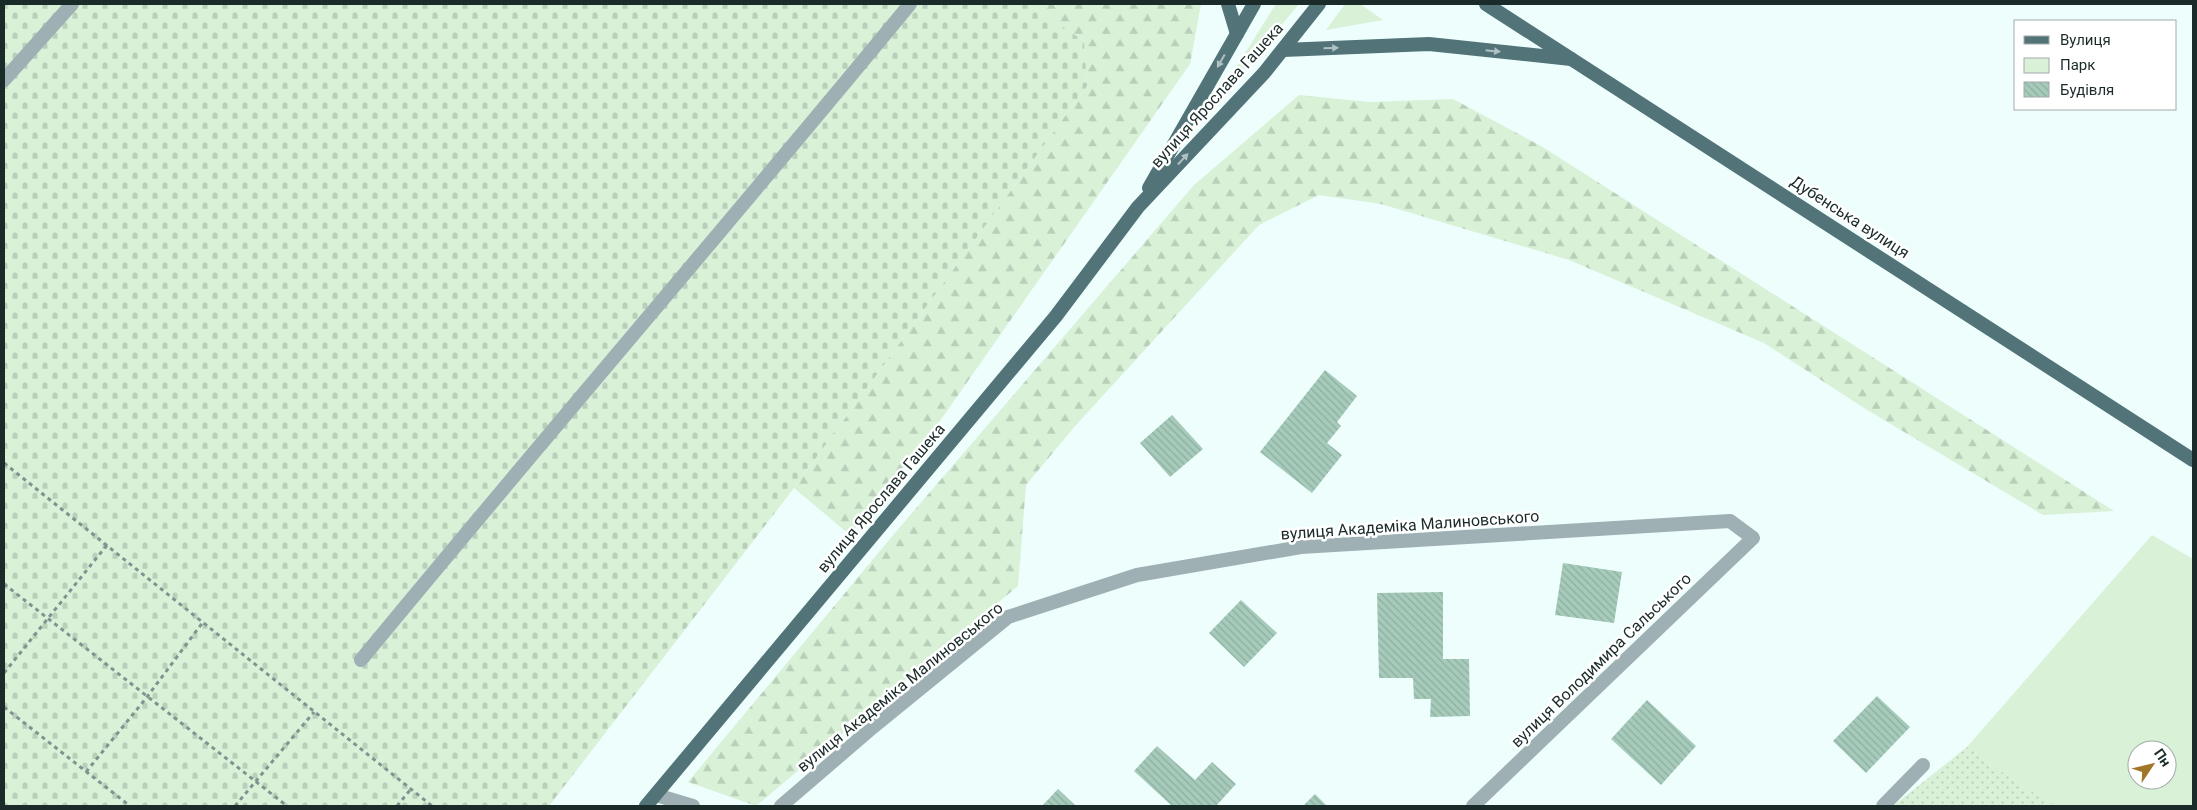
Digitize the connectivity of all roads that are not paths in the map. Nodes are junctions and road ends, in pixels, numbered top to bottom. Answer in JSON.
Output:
{"nodes":[{"id":1,"x":72,"y":4,"type":"edge"},
{"id":2,"x":910,"y":4,"type":"edge"},
{"id":3,"x":1228,"y":4,"type":"edge"},
{"id":4,"x":1254,"y":4,"type":"edge"},
{"id":5,"x":1319,"y":4,"type":"edge"},
{"id":6,"x":1486,"y":4,"type":"edge"},
{"id":7,"x":1237,"y":34,"type":"junction"},
{"id":8,"x":1283,"y":50,"type":"junction"},
{"id":9,"x":1575,"y":60,"type":"junction"},
{"id":10,"x":4,"y":80,"type":"edge"},
{"id":11,"x":1138,"y":207,"type":"junction"},
{"id":12,"x":2193,"y":460,"type":"edge"},
{"id":13,"x":1752,"y":538,"type":"joint"},
{"id":14,"x":361,"y":660,"type":"dead end"},
{"id":15,"x":1923,"y":765,"type":"dead end"},
{"id":16,"x":656,"y":795,"type":"junction"},
{"id":17,"x":646,"y":806,"type":"edge"},
{"id":18,"x":693,"y":806,"type":"edge"},
{"id":19,"x":781,"y":806,"type":"edge"},
{"id":20,"x":1473,"y":806,"type":"edge"},
{"id":21,"x":1883,"y":806,"type":"edge"}],
"edges":[{"from":1,"to":10,"type":"street"},
{"from":2,"to":14,"type":"street"},
{"from":3,"to":7,"type":"main road"},
{"from":4,"to":7,"type":"main road","name":"вулиця Ярослава Гашека"},
{"from":5,"to":8,"type":"main road","name":"вулиця Ярослава Гашека"},
{"from":6,"to":9,"type":"main road","name":"Дубенська вулиця"},
{"from":7,"to":11,"type":"main road","name":"вулиця Ярослава Гашека","one_way":true},
{"from":8,"to":9,"type":"main road","one_way":true},
{"from":11,"to":8,"type":"main road","name":"вулиця Ярослава Гашека","one_way":true},
{"from":9,"to":12,"type":"main road","name":"Дубенська вулиця"},
{"from":11,"to":16,"type":"main road","name":"вулиця Ярослава Гашека"},
{"from":13,"to":19,"type":"street","name":"вулиця Академіка Малиновського"},
{"from":13,"to":20,"type":"street","name":"вулиця Володимира Сальського"},
{"from":15,"to":21,"type":"street"},
{"from":16,"to":17,"type":"main road","name":"вулиця Ярослава Гашека"},
{"from":16,"to":18,"type":"street"}]}
